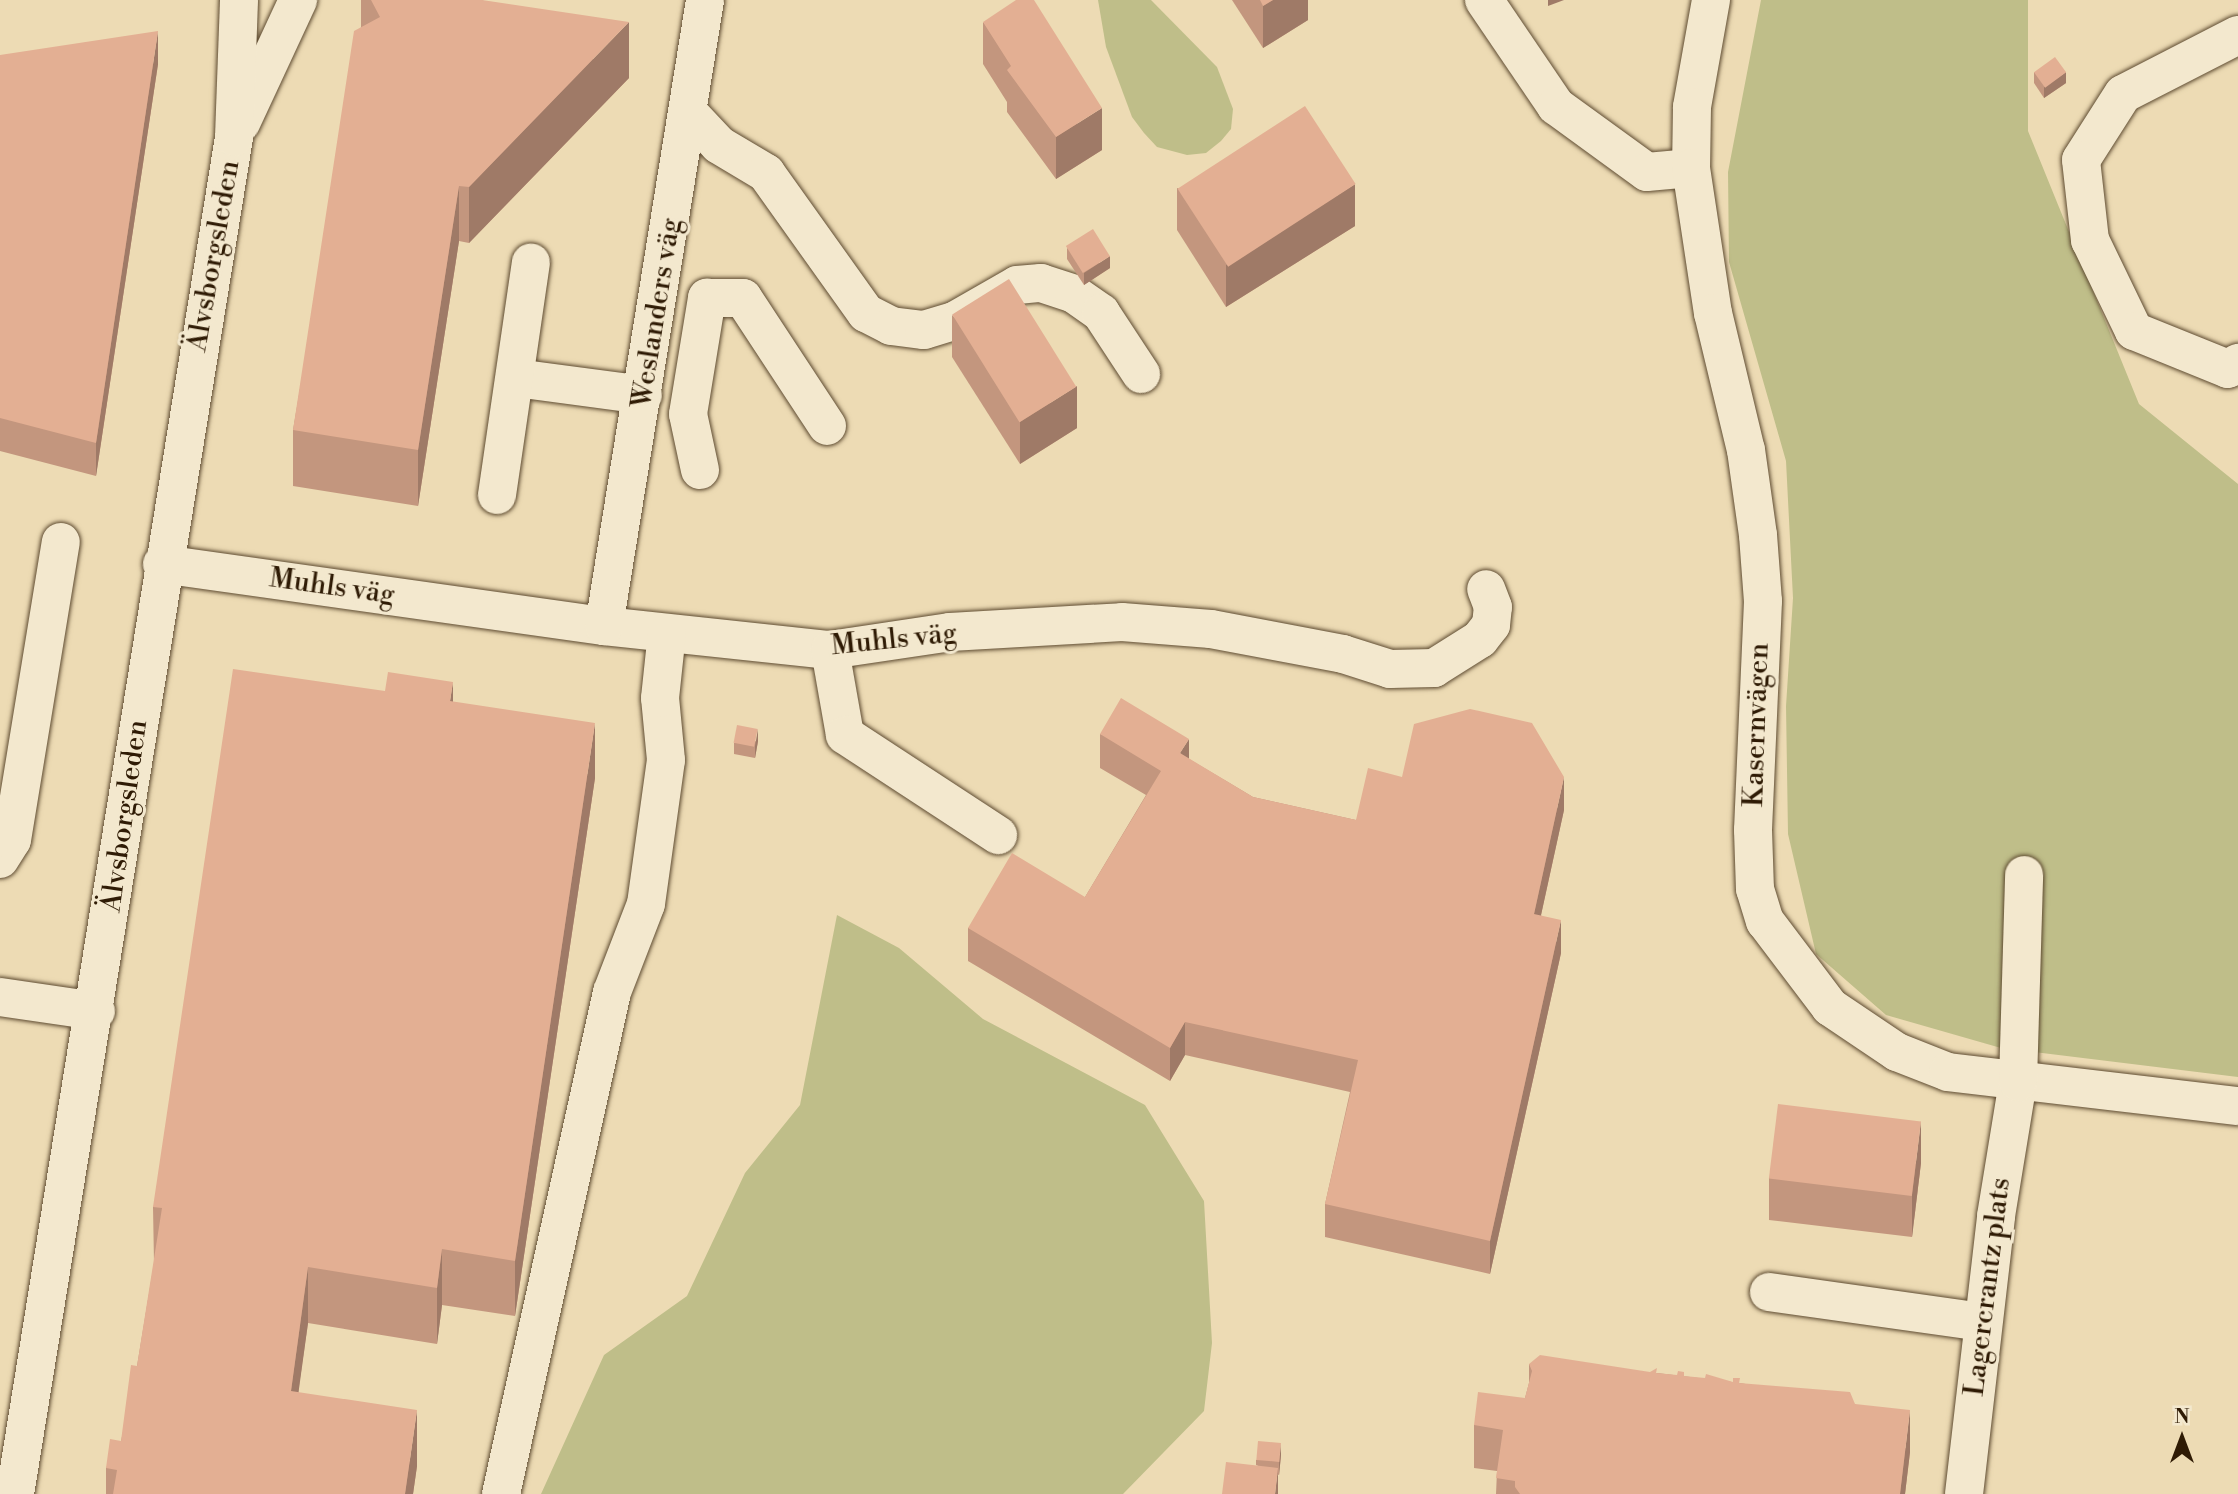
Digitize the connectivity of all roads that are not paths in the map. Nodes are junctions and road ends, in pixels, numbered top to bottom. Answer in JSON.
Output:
{"nodes":[{"id":1,"x":239,"y":0,"type":"edge"},
{"id":2,"x":298,"y":0,"type":"edge"},
{"id":3,"x":705,"y":0,"type":"edge"},
{"id":4,"x":1484,"y":0,"type":"edge"},
{"id":5,"x":1711,"y":0,"type":"edge"},
{"id":6,"x":2238,"y":35,"type":"edge"},
{"id":7,"x":688,"y":112,"type":"junction"},
{"id":8,"x":234,"y":137,"type":"junction"},
{"id":9,"x":1690,"y":168,"type":"junction"},
{"id":10,"x":531,"y":262,"type":"dead end"},
{"id":11,"x":2238,"y":363,"type":"edge"},
{"id":12,"x":1141,"y":374,"type":"dead end"},
{"id":13,"x":516,"y":378,"type":"junction"},
{"id":14,"x":642,"y":402,"type":"junction"},
{"id":15,"x":688,"y":414,"type":"junction"},
{"id":16,"x":827,"y":426,"type":"dead end"},
{"id":17,"x":700,"y":470,"type":"dead end"},
{"id":18,"x":497,"y":495,"type":"dead end"},
{"id":19,"x":61,"y":542,"type":"dead end"},
{"id":20,"x":162,"y":564,"type":"junction"},
{"id":21,"x":1486,"y":589,"type":"dead end"},
{"id":22,"x":604,"y":626,"type":"junction"},
{"id":23,"x":667,"y":633,"type":"junction"},
{"id":24,"x":830,"y":650,"type":"junction"},
{"id":25,"x":998,"y":835,"type":"dead end"},
{"id":26,"x":0,"y":859,"type":"edge"},
{"id":27,"x":2024,"y":875,"type":"dead end"},
{"id":28,"x":0,"y":997,"type":"edge"},
{"id":29,"x":96,"y":1011,"type":"junction"},
{"id":30,"x":2018,"y":1082,"type":"junction"},
{"id":31,"x":2238,"y":1106,"type":"edge"},
{"id":32,"x":1769,"y":1292,"type":"dead end"},
{"id":33,"x":1983,"y":1322,"type":"junction"},
{"id":34,"x":15,"y":1494,"type":"edge"},
{"id":35,"x":501,"y":1494,"type":"edge"},
{"id":36,"x":1964,"y":1494,"type":"edge"}],
"edges":[{"from":1,"to":8,"type":"street","name":"Älvsborgsleden"},
{"from":2,"to":8,"type":"street","name":"Älvsborgsleden"},
{"from":3,"to":7,"type":"street","name":"Weslanders väg"},
{"from":4,"to":9,"type":"street"},
{"from":5,"to":9,"type":"street","name":"Kasernvägen"},
{"from":6,"to":11,"type":"street"},
{"from":7,"to":12,"type":"street"},
{"from":7,"to":14,"type":"street","name":"Weslanders väg"},
{"from":8,"to":20,"type":"street","name":"Älvsborgsleden"},
{"from":9,"to":30,"type":"street","name":"Kasernvägen"},
{"from":10,"to":13,"type":"street"},
{"from":13,"to":14,"type":"street"},
{"from":13,"to":18,"type":"street"},
{"from":14,"to":15,"type":"street"},
{"from":14,"to":22,"type":"street","name":"Weslanders väg"},
{"from":15,"to":16,"type":"street"},
{"from":15,"to":17,"type":"street"},
{"from":19,"to":26,"type":"street"},
{"from":20,"to":22,"type":"street","name":"Muhls väg"},
{"from":20,"to":29,"type":"street","name":"Älvsborgsleden"},
{"from":21,"to":24,"type":"street","name":"Muhls väg"},
{"from":22,"to":23,"type":"street","name":"Muhls väg"},
{"from":23,"to":24,"type":"street","name":"Muhls väg"},
{"from":23,"to":35,"type":"street"},
{"from":24,"to":25,"type":"street"},
{"from":27,"to":30,"type":"street","name":"Lagercrantz plats"},
{"from":28,"to":29,"type":"street"},
{"from":29,"to":34,"type":"street","name":"Älvsborgsleden"},
{"from":30,"to":31,"type":"street","name":"Kasernvägen"},
{"from":30,"to":33,"type":"street","name":"Lagercrantz plats"},
{"from":32,"to":33,"type":"street"},
{"from":33,"to":36,"type":"street","name":"Lagercrantz plats"}]}
